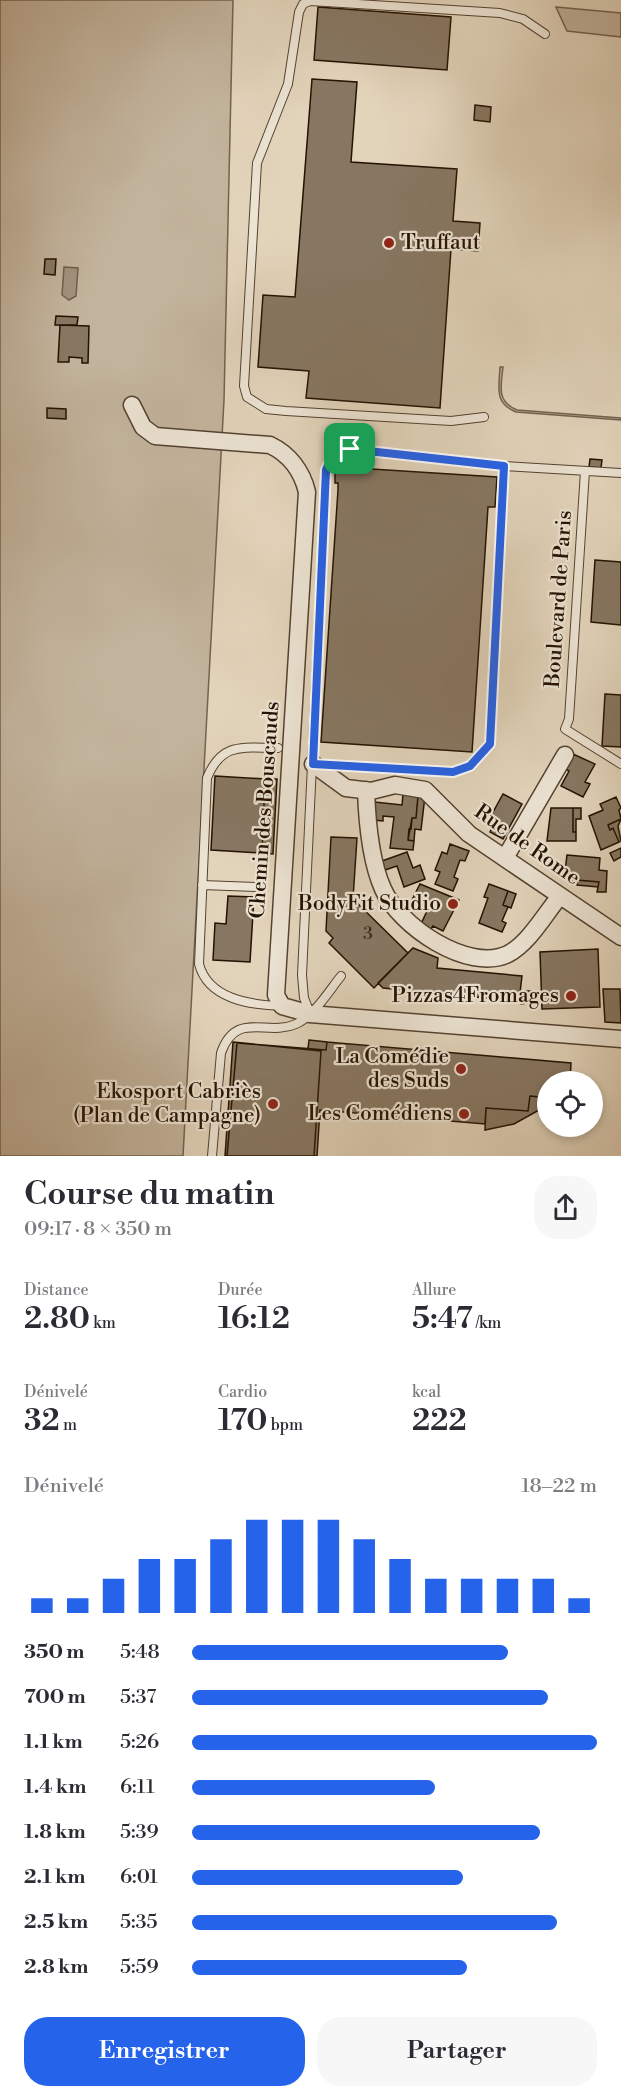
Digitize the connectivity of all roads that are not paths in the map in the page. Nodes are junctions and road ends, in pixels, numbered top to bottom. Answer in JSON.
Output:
{"nodes":[{"id":1,"x":544,"y":34,"type":"dead end"},
{"id":2,"x":132,"y":405,"type":"dead end"},
{"id":3,"x":484,"y":417,"type":"dead end"},
{"id":4,"x":504,"y":466,"type":"junction"},
{"id":5,"x":585,"y":471,"type":"junction"},
{"id":6,"x":621,"y":473,"type":"edge"},
{"id":7,"x":278,"y":748,"type":"dead end"},
{"id":8,"x":565,"y":755,"type":"dead end"},
{"id":9,"x":313,"y":764,"type":"junction"},
{"id":10,"x":621,"y":764,"type":"edge"},
{"id":11,"x":366,"y":790,"type":"junction"},
{"id":12,"x":505,"y":858,"type":"junction"},
{"id":13,"x":202,"y":885,"type":"junction"},
{"id":14,"x":259,"y":887,"type":"dead end"},
{"id":15,"x":560,"y":896,"type":"junction"},
{"id":16,"x":621,"y":937,"type":"edge"},
{"id":17,"x":341,"y":976,"type":"dead end"},
{"id":18,"x":282,"y":1006,"type":"junction"},
{"id":19,"x":310,"y":1014,"type":"junction"},
{"id":20,"x":621,"y":1039,"type":"edge"},
{"id":21,"x":212,"y":1156,"type":"edge"}],
"edges":[{"from":1,"to":3,"type":"lane"},
{"from":2,"to":18,"type":"street","name":"Chemin des Bouscauds"},
{"from":4,"to":5,"type":"lane"},
{"from":4,"to":9,"type":"lane"},
{"from":4,"to":9,"type":"lane"},
{"from":5,"to":6,"type":"lane"},
{"from":5,"to":10,"type":"lane","name":"Boulevard de Paris"},
{"from":7,"to":13,"type":"lane"},
{"from":8,"to":12,"type":"street"},
{"from":9,"to":11,"type":"street","name":"Rue de Rome"},
{"from":9,"to":19,"type":"lane"},
{"from":11,"to":12,"type":"street","name":"Rue de Rome"},
{"from":11,"to":15,"type":"street"},
{"from":12,"to":15,"type":"street","name":"Rue de Rome"},
{"from":13,"to":14,"type":"lane"},
{"from":13,"to":18,"type":"lane"},
{"from":15,"to":16,"type":"street","name":"Rue de Rome"},
{"from":17,"to":19,"type":"lane"},
{"from":18,"to":19,"type":"street"},
{"from":19,"to":20,"type":"street"},
{"from":19,"to":21,"type":"lane"}]}
